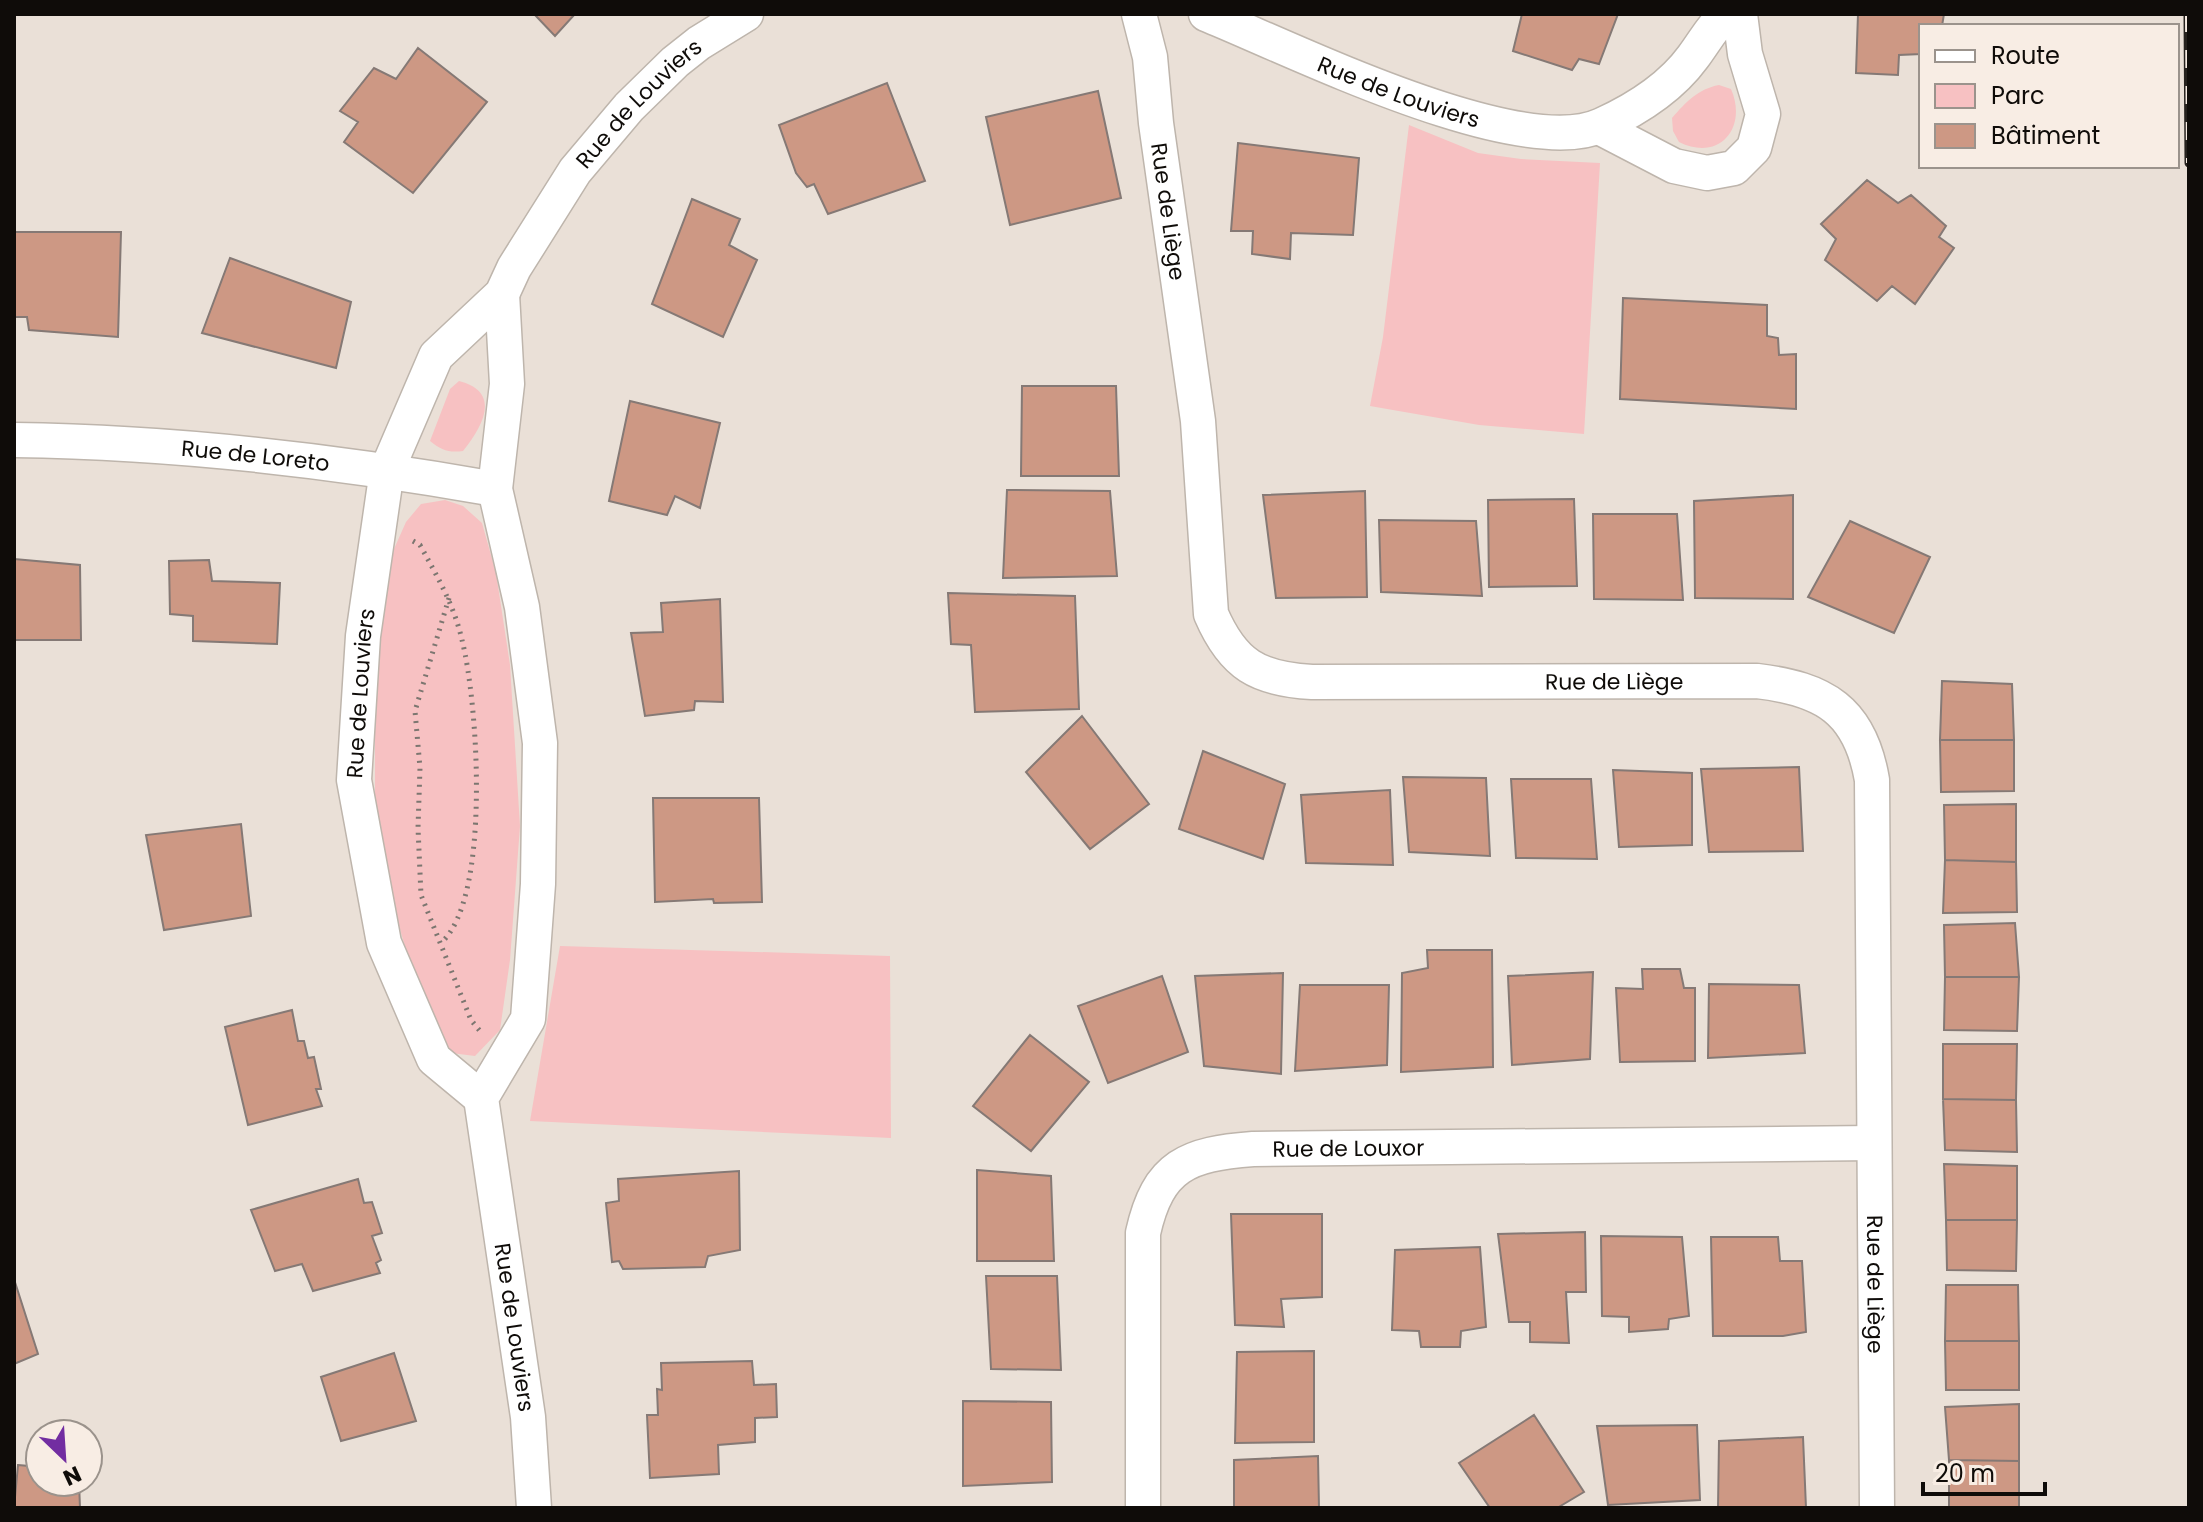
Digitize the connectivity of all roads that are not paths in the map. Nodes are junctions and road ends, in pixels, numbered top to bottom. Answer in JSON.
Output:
{"nodes":[{"id":1,"x":746,"y":14,"type":"edge"},
{"id":2,"x":1139,"y":14,"type":"edge"},
{"id":3,"x":1206,"y":14,"type":"edge"},
{"id":4,"x":1726,"y":14,"type":"edge"},
{"id":5,"x":1740,"y":14,"type":"edge"},
{"id":6,"x":1599,"y":127,"type":"junction"},
{"id":7,"x":502,"y":294,"type":"junction"},
{"id":8,"x":14,"y":440,"type":"edge"},
{"id":9,"x":387,"y":470,"type":"junction"},
{"id":10,"x":495,"y":489,"type":"junction"},
{"id":11,"x":481,"y":1098,"type":"junction"},
{"id":12,"x":1874,"y":1143,"type":"junction"},
{"id":13,"x":534,"y":1508,"type":"edge"},
{"id":14,"x":1143,"y":1508,"type":"edge"},
{"id":15,"x":1877,"y":1508,"type":"edge"}],
"edges":[{"from":1,"to":7,"type":"street","name":"Rue de Louviers"},
{"from":2,"to":12,"type":"street","name":"Rue de Liège"},
{"from":3,"to":6,"type":"street","name":"Rue de Louviers"},
{"from":4,"to":6,"type":"street","name":"Rue de Louviers"},
{"from":5,"to":6,"type":"street"},
{"from":7,"to":9,"type":"street","name":"Rue de Louviers"},
{"from":7,"to":10,"type":"street","name":"Rue de Louviers"},
{"from":8,"to":9,"type":"street","name":"Rue de Loreto"},
{"from":9,"to":10,"type":"street","name":"Rue de Loreto"},
{"from":9,"to":11,"type":"street","name":"Rue de Louviers"},
{"from":10,"to":11,"type":"street","name":"Rue de Louviers"},
{"from":11,"to":13,"type":"street","name":"Rue de Louviers"},
{"from":12,"to":14,"type":"street","name":"Rue de Louxor"},
{"from":12,"to":15,"type":"street","name":"Rue de Liège"}]}
